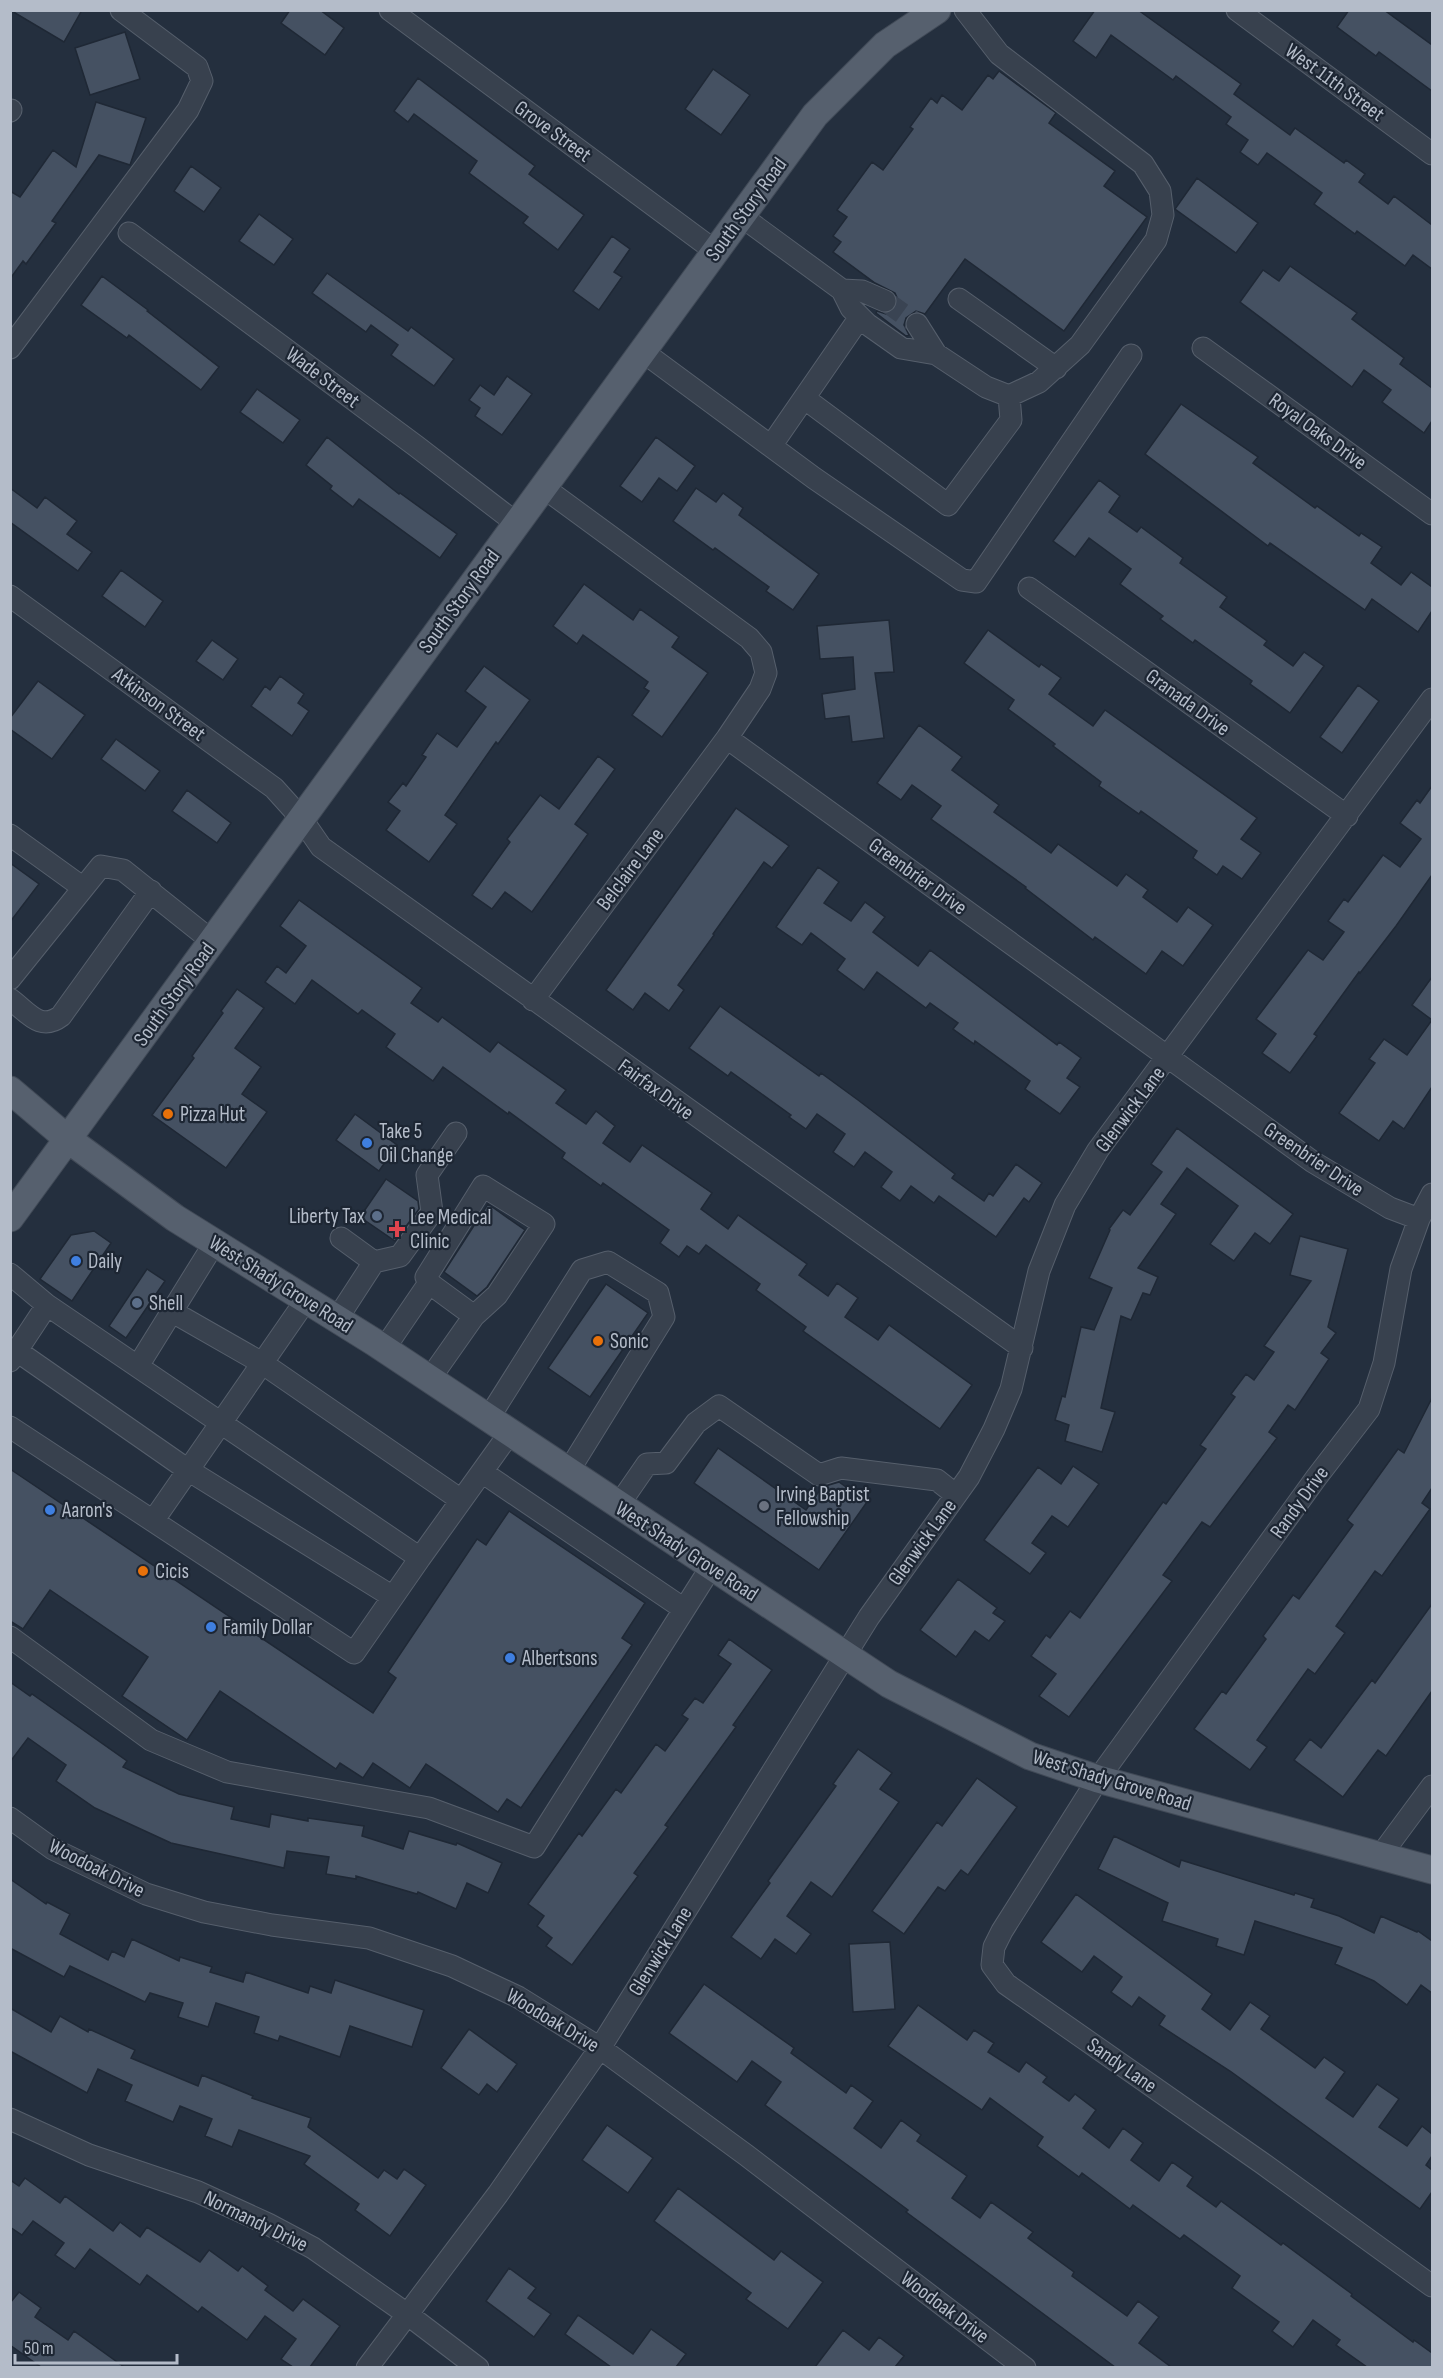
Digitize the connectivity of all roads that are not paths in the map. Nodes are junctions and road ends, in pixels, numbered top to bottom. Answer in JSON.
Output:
{"nodes":[{"id":1,"x":121,"y":10,"type":"edge"},
{"id":2,"x":390,"y":10,"type":"edge"},
{"id":3,"x":937,"y":10,"type":"edge"},
{"id":4,"x":965,"y":10,"type":"edge"},
{"id":5,"x":1237,"y":10,"type":"edge"},
{"id":6,"x":1432,"y":154,"type":"edge"},
{"id":7,"x":741,"y":216,"type":"junction"},
{"id":8,"x":129,"y":232,"type":"dead end"},
{"id":9,"x":715,"y":250,"type":"junction"},
{"id":10,"x":842,"y":290,"type":"junction"},
{"id":11,"x":959,"y":299,"type":"dead end"},
{"id":12,"x":885,"y":301,"type":"tunnel mouth"},
{"id":13,"x":860,"y":317,"type":"junction"},
{"id":14,"x":917,"y":324,"type":"tunnel mouth"},
{"id":15,"x":10,"y":348,"type":"edge"},
{"id":16,"x":1203,"y":348,"type":"dead end"},
{"id":17,"x":642,"y":351,"type":"junction"},
{"id":18,"x":936,"y":354,"type":"junction"},
{"id":19,"x":1131,"y":355,"type":"dead end"},
{"id":20,"x":1056,"y":368,"type":"junction"},
{"id":21,"x":1009,"y":396,"type":"junction"},
{"id":22,"x":804,"y":398,"type":"junction"},
{"id":23,"x":771,"y":446,"type":"junction"},
{"id":24,"x":543,"y":487,"type":"junction"},
{"id":25,"x":1432,"y":514,"type":"edge"},
{"id":26,"x":516,"y":523,"type":"junction"},
{"id":27,"x":1029,"y":588,"type":"dead end"},
{"id":28,"x":10,"y":596,"type":"edge"},
{"id":29,"x":1432,"y":699,"type":"edge"},
{"id":30,"x":727,"y":738,"type":"junction"},
{"id":31,"x":1347,"y":816,"type":"junction"},
{"id":32,"x":301,"y":818,"type":"junction"},
{"id":33,"x":10,"y":835,"type":"edge"},
{"id":34,"x":82,"y":887,"type":"junction"},
{"id":35,"x":151,"y":891,"type":"junction"},
{"id":36,"x":212,"y":941,"type":"junction"},
{"id":37,"x":10,"y":979,"type":"edge"},
{"id":38,"x":10,"y":999,"type":"edge"},
{"id":39,"x":533,"y":1000,"type":"junction"},
{"id":40,"x":1169,"y":1057,"type":"junction"},
{"id":41,"x":10,"y":1090,"type":"edge"},
{"id":42,"x":456,"y":1133,"type":"dead end"},
{"id":43,"x":69,"y":1140,"type":"junction"},
{"id":44,"x":1432,"y":1194,"type":"edge"},
{"id":45,"x":13,"y":1209,"type":"edge"},
{"id":46,"x":1419,"y":1219,"type":"junction"},
{"id":47,"x":341,"y":1238,"type":"dead end"},
{"id":48,"x":215,"y":1242,"type":"junction"},
{"id":49,"x":374,"y":1262,"type":"junction"},
{"id":50,"x":10,"y":1274,"type":"edge"},
{"id":51,"x":429,"y":1283,"type":"junction"},
{"id":52,"x":306,"y":1300,"type":"junction"},
{"id":53,"x":47,"y":1305,"type":"junction"},
{"id":54,"x":171,"y":1311,"type":"junction"},
{"id":55,"x":474,"y":1316,"type":"junction"},
{"id":56,"x":337,"y":1319,"type":"junction"},
{"id":57,"x":1022,"y":1348,"type":"junction"},
{"id":58,"x":384,"y":1349,"type":"junction"},
{"id":59,"x":14,"y":1356,"type":"edge"},
{"id":60,"x":262,"y":1363,"type":"junction"},
{"id":61,"x":138,"y":1366,"type":"junction"},
{"id":62,"x":429,"y":1380,"type":"junction"},
{"id":63,"x":221,"y":1423,"type":"junction"},
{"id":64,"x":10,"y":1427,"type":"edge"},
{"id":65,"x":498,"y":1427,"type":"junction"},
{"id":66,"x":188,"y":1470,"type":"junction"},
{"id":67,"x":482,"y":1472,"type":"junction"},
{"id":68,"x":568,"y":1472,"type":"junction"},
{"id":69,"x":956,"y":1495,"type":"junction"},
{"id":70,"x":461,"y":1500,"type":"junction"},
{"id":71,"x":618,"y":1506,"type":"junction"},
{"id":72,"x":153,"y":1521,"type":"junction"},
{"id":73,"x":420,"y":1558,"type":"junction"},
{"id":74,"x":711,"y":1567,"type":"junction"},
{"id":75,"x":393,"y":1597,"type":"junction"},
{"id":76,"x":684,"y":1609,"type":"junction"},
{"id":77,"x":10,"y":1637,"type":"edge"},
{"id":78,"x":845,"y":1655,"type":"junction"},
{"id":79,"x":1098,"y":1779,"type":"junction"},
{"id":80,"x":1432,"y":1786,"type":"edge"},
{"id":81,"x":10,"y":1818,"type":"edge"},
{"id":82,"x":1382,"y":1855,"type":"junction"},
{"id":83,"x":1432,"y":1870,"type":"edge"},
{"id":84,"x":600,"y":2048,"type":"junction"},
{"id":85,"x":10,"y":2119,"type":"edge"},
{"id":86,"x":1432,"y":2286,"type":"edge"},
{"id":87,"x":407,"y":2314,"type":"junction"},
{"id":88,"x":367,"y":2367,"type":"edge"},
{"id":89,"x":478,"y":2367,"type":"edge"},
{"id":90,"x":1025,"y":2367,"type":"edge"}],
"edges":[{"from":1,"to":15,"type":"street"},
{"from":2,"to":9,"type":"street","name":"Grove Street"},
{"from":3,"to":7,"type":"main road","name":"South Story Road"},
{"from":4,"to":20,"type":"street"},
{"from":5,"to":6,"type":"street","name":"West 11th Street"},
{"from":7,"to":9,"type":"main road","name":"South Story Road"},
{"from":7,"to":10,"type":"street"},
{"from":8,"to":26,"type":"street","name":"Wade Street"},
{"from":9,"to":17,"type":"main road","name":"South Story Road"},
{"from":10,"to":12,"type":"street"},
{"from":10,"to":13,"type":"street"},
{"from":11,"to":20,"type":"street"},
{"from":13,"to":18,"type":"street"},
{"from":13,"to":22,"type":"street"},
{"from":14,"to":18,"type":"street"},
{"from":16,"to":25,"type":"street","name":"Royal Oaks Drive"},
{"from":17,"to":23,"type":"street"},
{"from":17,"to":24,"type":"main road","name":"South Story Road"},
{"from":18,"to":21,"type":"street"},
{"from":19,"to":23,"type":"street"},
{"from":20,"to":21,"type":"street"},
{"from":21,"to":22,"type":"street"},
{"from":22,"to":23,"type":"street"},
{"from":24,"to":26,"type":"main road","name":"South Story Road"},
{"from":24,"to":30,"type":"street"},
{"from":26,"to":32,"type":"main road","name":"South Story Road"},
{"from":27,"to":31,"type":"street","name":"Granada Drive"},
{"from":28,"to":32,"type":"street","name":"Atkinson Street"},
{"from":29,"to":31,"type":"street","name":"Glenwick Lane"},
{"from":30,"to":39,"type":"street","name":"Belclaire Lane"},
{"from":30,"to":40,"type":"street","name":"Greenbrier Drive"},
{"from":31,"to":40,"type":"street","name":"Glenwick Lane"},
{"from":32,"to":36,"type":"main road","name":"South Story Road"},
{"from":32,"to":39,"type":"street","name":"Fairfax Drive"},
{"from":33,"to":34,"type":"street"},
{"from":34,"to":35,"type":"street"},
{"from":34,"to":37,"type":"street"},
{"from":35,"to":36,"type":"street"},
{"from":35,"to":38,"type":"street"},
{"from":36,"to":43,"type":"main road","name":"South Story Road"},
{"from":39,"to":57,"type":"street","name":"Fairfax Drive"},
{"from":40,"to":46,"type":"street","name":"Greenbrier Drive"},
{"from":40,"to":57,"type":"street","name":"Glenwick Lane"},
{"from":41,"to":43,"type":"main road","name":"West Shady Grove Road"},
{"from":42,"to":49,"type":"street"},
{"from":43,"to":45,"type":"main road","name":"South Story Road"},
{"from":43,"to":48,"type":"main road","name":"West Shady Grove Road"},
{"from":44,"to":46,"type":"street","name":"Randy Drive"},
{"from":46,"to":79,"type":"street","name":"Randy Drive"},
{"from":47,"to":49,"type":"street"},
{"from":48,"to":52,"type":"main road","name":"West Shady Grove Road"},
{"from":48,"to":54,"type":"street"},
{"from":49,"to":56,"type":"street"},
{"from":50,"to":53,"type":"street"},
{"from":51,"to":55,"type":"street"},
{"from":51,"to":55,"type":"street"},
{"from":51,"to":58,"type":"street"},
{"from":52,"to":56,"type":"main road","name":"West Shady Grove Road"},
{"from":52,"to":60,"type":"street"},
{"from":53,"to":59,"type":"street"},
{"from":53,"to":61,"type":"street"},
{"from":54,"to":60,"type":"street"},
{"from":54,"to":61,"type":"street"},
{"from":55,"to":62,"type":"street"},
{"from":56,"to":58,"type":"main road","name":"West Shady Grove Road"},
{"from":57,"to":69,"type":"street","name":"Glenwick Lane"},
{"from":58,"to":62,"type":"main road","name":"West Shady Grove Road"},
{"from":59,"to":66,"type":"street"},
{"from":60,"to":63,"type":"street"},
{"from":60,"to":70,"type":"street"},
{"from":61,"to":63,"type":"street"},
{"from":62,"to":65,"type":"main road","name":"West Shady Grove Road"},
{"from":63,"to":66,"type":"street"},
{"from":63,"to":73,"type":"street"},
{"from":64,"to":72,"type":"street"},
{"from":65,"to":67,"type":"street"},
{"from":65,"to":68,"type":"main road","name":"West Shady Grove Road"},
{"from":65,"to":68,"type":"street"},
{"from":66,"to":72,"type":"street"},
{"from":66,"to":75,"type":"street"},
{"from":67,"to":70,"type":"street"},
{"from":67,"to":76,"type":"street"},
{"from":68,"to":71,"type":"main road","name":"West Shady Grove Road"},
{"from":69,"to":71,"type":"street"},
{"from":69,"to":78,"type":"street","name":"Glenwick Lane"},
{"from":70,"to":73,"type":"street"},
{"from":71,"to":74,"type":"main road","name":"West Shady Grove Road"},
{"from":72,"to":75,"type":"street"},
{"from":73,"to":75,"type":"street"},
{"from":74,"to":76,"type":"street"},
{"from":74,"to":78,"type":"main road","name":"West Shady Grove Road"},
{"from":76,"to":77,"type":"street"},
{"from":78,"to":79,"type":"main road","name":"West Shady Grove Road"},
{"from":78,"to":84,"type":"street","name":"Glenwick Lane"},
{"from":79,"to":82,"type":"main road","name":"West Shady Grove Road"},
{"from":79,"to":86,"type":"street","name":"Sandy Lane"},
{"from":80,"to":82,"type":"street"},
{"from":81,"to":84,"type":"street","name":"Woodoak Drive"},
{"from":82,"to":83,"type":"main road","name":"West Shady Grove Road"},
{"from":84,"to":87,"type":"street","name":"Glenwick Lane"},
{"from":84,"to":90,"type":"street","name":"Woodoak Drive"},
{"from":85,"to":87,"type":"street","name":"Normandy Drive"},
{"from":87,"to":88,"type":"street","name":"Glenwick Lane"},
{"from":87,"to":89,"type":"street","name":"Normandy Drive"}]}
